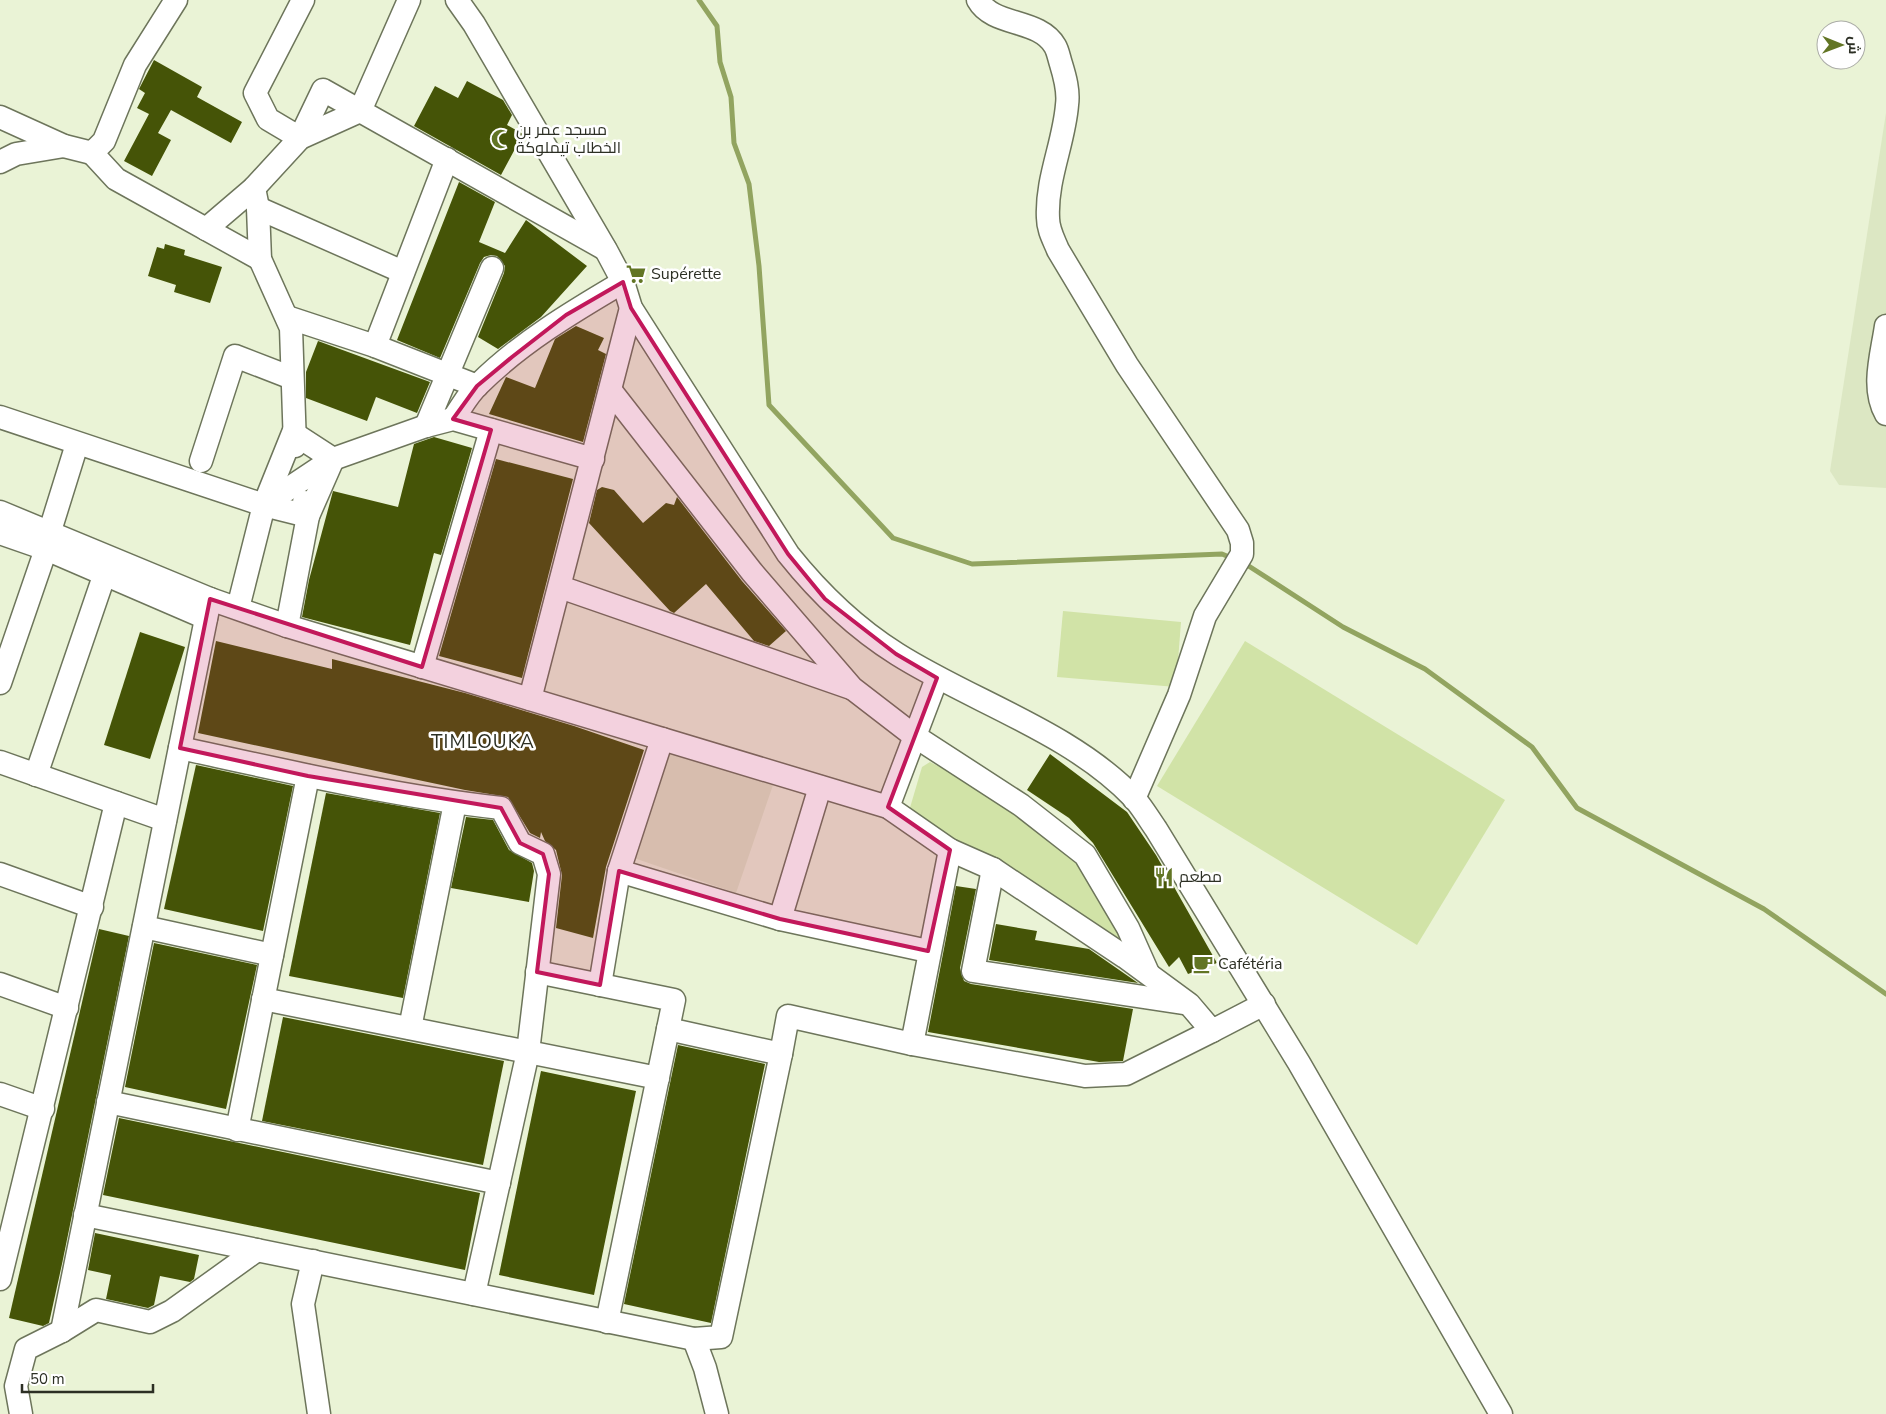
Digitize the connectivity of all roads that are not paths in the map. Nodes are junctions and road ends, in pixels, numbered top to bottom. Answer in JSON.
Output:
{"nodes":[{"id":1,"x":176,"y":0,"type":"edge"},
{"id":2,"x":303,"y":0,"type":"edge"},
{"id":3,"x":409,"y":0,"type":"edge"},
{"id":4,"x":457,"y":0,"type":"edge"},
{"id":5,"x":978,"y":0,"type":"edge"},
{"id":6,"x":360,"y":110,"type":"junction"},
{"id":7,"x":0,"y":117,"type":"edge"},
{"id":8,"x":300,"y":138,"type":"junction"},
{"id":9,"x":64,"y":146,"type":"junction"},
{"id":10,"x":92,"y":153,"type":"junction"},
{"id":11,"x":446,"y":159,"type":"junction"},
{"id":12,"x":0,"y":162,"type":"edge"},
{"id":13,"x":256,"y":198,"type":"junction"},
{"id":14,"x":206,"y":229,"type":"junction"},
{"id":15,"x":606,"y":250,"type":"junction"},
{"id":16,"x":260,"y":259,"type":"junction"},
{"id":17,"x":492,"y":268,"type":"dead end"},
{"id":18,"x":403,"y":272,"type":"junction"},
{"id":19,"x":623,"y":282,"type":"junction"},
{"id":20,"x":631,"y":308,"type":"junction"},
{"id":21,"x":287,"y":317,"type":"junction"},
{"id":22,"x":1886,"y":326,"type":"edge"},
{"id":23,"x":375,"y":346,"type":"junction"},
{"id":24,"x":448,"y":375,"type":"junction"},
{"id":25,"x":292,"y":378,"type":"junction"},
{"id":26,"x":477,"y":386,"type":"junction"},
{"id":27,"x":611,"y":391,"type":"junction"},
{"id":28,"x":1886,"y":414,"type":"edge"},
{"id":29,"x":0,"y":417,"type":"edge"},
{"id":30,"x":453,"y":420,"type":"junction"},
{"id":31,"x":426,"y":426,"type":"junction"},
{"id":32,"x":492,"y":430,"type":"junction"},
{"id":33,"x":294,"y":432,"type":"junction"},
{"id":34,"x":77,"y":444,"type":"junction"},
{"id":35,"x":333,"y":459,"type":"junction"},
{"id":36,"x":593,"y":459,"type":"junction"},
{"id":37,"x":201,"y":461,"type":"dead end"},
{"id":38,"x":298,"y":483,"type":"junction"},
{"id":39,"x":264,"y":505,"type":"junction"},
{"id":40,"x":0,"y":512,"type":"edge"},
{"id":41,"x":308,"y":516,"type":"junction"},
{"id":42,"x":0,"y":533,"type":"edge"},
{"id":43,"x":48,"y":542,"type":"junction"},
{"id":44,"x":104,"y":576,"type":"junction"},
{"id":45,"x":560,"y":587,"type":"junction"},
{"id":46,"x":208,"y":608,"type":"junction"},
{"id":47,"x":238,"y":608,"type":"junction"},
{"id":48,"x":287,"y":626,"type":"junction"},
{"id":49,"x":422,"y":667,"type":"junction"},
{"id":50,"x":936,"y":678,"type":"junction"},
{"id":51,"x":0,"y":683,"type":"edge"},
{"id":52,"x":852,"y":688,"type":"junction"},
{"id":53,"x":530,"y":699,"type":"junction"},
{"id":54,"x":913,"y":735,"type":"junction"},
{"id":55,"x":662,"y":739,"type":"junction"},
{"id":56,"x":180,"y":748,"type":"junction"},
{"id":57,"x":0,"y":762,"type":"edge"},
{"id":58,"x":36,"y":775,"type":"junction"},
{"id":59,"x":308,"y":776,"type":"junction"},
{"id":60,"x":820,"y":787,"type":"junction"},
{"id":61,"x":1134,"y":798,"type":"junction"},
{"id":62,"x":116,"y":803,"type":"junction"},
{"id":63,"x":456,"y":803,"type":"junction"},
{"id":64,"x":888,"y":807,"type":"junction"},
{"id":65,"x":165,"y":820,"type":"junction"},
{"id":66,"x":950,"y":850,"type":"junction"},
{"id":67,"x":993,"y":869,"type":"junction"},
{"id":68,"x":619,"y":871,"type":"junction"},
{"id":69,"x":0,"y":874,"type":"edge"},
{"id":70,"x":92,"y":907,"type":"junction"},
{"id":71,"x":780,"y":919,"type":"junction"},
{"id":72,"x":144,"y":927,"type":"junction"},
{"id":73,"x":928,"y":951,"type":"junction"},
{"id":74,"x":272,"y":955,"type":"junction"},
{"id":75,"x":537,"y":972,"type":"junction"},
{"id":76,"x":1149,"y":975,"type":"junction"},
{"id":77,"x":0,"y":984,"type":"edge"},
{"id":78,"x":600,"y":984,"type":"junction"},
{"id":79,"x":263,"y":998,"type":"junction"},
{"id":80,"x":1189,"y":1004,"type":"junction"},
{"id":81,"x":1264,"y":1004,"type":"junction"},
{"id":82,"x":67,"y":1008,"type":"junction"},
{"id":83,"x":410,"y":1028,"type":"junction"},
{"id":84,"x":668,"y":1029,"type":"junction"},
{"id":85,"x":1212,"y":1031,"type":"junction"},
{"id":86,"x":912,"y":1044,"type":"junction"},
{"id":87,"x":528,"y":1052,"type":"junction"},
{"id":88,"x":781,"y":1054,"type":"junction"},
{"id":89,"x":658,"y":1078,"type":"junction"},
{"id":90,"x":0,"y":1094,"type":"edge"},
{"id":91,"x":108,"y":1102,"type":"junction"},
{"id":92,"x":43,"y":1109,"type":"junction"},
{"id":93,"x":237,"y":1130,"type":"junction"},
{"id":94,"x":499,"y":1183,"type":"junction"},
{"id":95,"x":9,"y":1211,"type":"edge"},
{"id":96,"x":85,"y":1215,"type":"junction"},
{"id":97,"x":257,"y":1250,"type":"junction"},
{"id":98,"x":312,"y":1261,"type":"junction"},
{"id":99,"x":0,"y":1280,"type":"edge"},
{"id":100,"x":474,"y":1294,"type":"junction"},
{"id":101,"x":607,"y":1322,"type":"junction"},
{"id":102,"x":62,"y":1331,"type":"junction"},
{"id":103,"x":694,"y":1339,"type":"junction"},
{"id":104,"x":21,"y":1414,"type":"edge"},
{"id":105,"x":319,"y":1414,"type":"edge"},
{"id":106,"x":717,"y":1414,"type":"edge"},
{"id":107,"x":1501,"y":1414,"type":"edge"}],
"edges":[{"from":1,"to":10,"type":"street"},
{"from":2,"to":8,"type":"street"},
{"from":3,"to":6,"type":"street"},
{"from":4,"to":15,"type":"street"},
{"from":5,"to":61,"type":"street"},
{"from":6,"to":8,"type":"street"},
{"from":6,"to":8,"type":"street"},
{"from":6,"to":11,"type":"street"},
{"from":7,"to":9,"type":"street"},
{"from":8,"to":13,"type":"street"},
{"from":9,"to":10,"type":"street"},
{"from":9,"to":12,"type":"street"},
{"from":10,"to":14,"type":"street"},
{"from":11,"to":15,"type":"street"},
{"from":11,"to":18,"type":"street"},
{"from":13,"to":14,"type":"street"},
{"from":13,"to":16,"type":"street"},
{"from":13,"to":18,"type":"street"},
{"from":14,"to":16,"type":"street"},
{"from":15,"to":19,"type":"street"},
{"from":16,"to":21,"type":"street"},
{"from":17,"to":24,"type":"street"},
{"from":18,"to":23,"type":"street"},
{"from":19,"to":20,"type":"street"},
{"from":19,"to":26,"type":"street"},
{"from":20,"to":27,"type":"street"},
{"from":20,"to":50,"type":"street"},
{"from":21,"to":23,"type":"street"},
{"from":21,"to":25,"type":"street"},
{"from":22,"to":28,"type":"street"},
{"from":23,"to":24,"type":"street"},
{"from":24,"to":26,"type":"street"},
{"from":24,"to":31,"type":"street"},
{"from":25,"to":33,"type":"street"},
{"from":25,"to":37,"type":"street"},
{"from":26,"to":30,"type":"street"},
{"from":27,"to":36,"type":"street"},
{"from":27,"to":52,"type":"street"},
{"from":29,"to":34,"type":"street"},
{"from":30,"to":31,"type":"street"},
{"from":30,"to":32,"type":"street"},
{"from":31,"to":35,"type":"street"},
{"from":32,"to":36,"type":"street"},
{"from":32,"to":49,"type":"street"},
{"from":33,"to":35,"type":"street"},
{"from":33,"to":38,"type":"street"},
{"from":33,"to":39,"type":"street"},
{"from":34,"to":39,"type":"street"},
{"from":34,"to":43,"type":"street"},
{"from":35,"to":38,"type":"street"},
{"from":35,"to":41,"type":"street"},
{"from":36,"to":45,"type":"street"},
{"from":38,"to":39,"type":"street"},
{"from":38,"to":41,"type":"street"},
{"from":39,"to":41,"type":"street"},
{"from":39,"to":47,"type":"street"},
{"from":40,"to":43,"type":"street"},
{"from":41,"to":48,"type":"street"},
{"from":42,"to":43,"type":"street"},
{"from":43,"to":44,"type":"street"},
{"from":43,"to":46,"type":"street"},
{"from":43,"to":51,"type":"street"},
{"from":44,"to":46,"type":"street"},
{"from":44,"to":58,"type":"street"},
{"from":45,"to":52,"type":"street"},
{"from":45,"to":53,"type":"street"},
{"from":46,"to":47,"type":"street"},
{"from":46,"to":56,"type":"street"},
{"from":47,"to":48,"type":"street"},
{"from":48,"to":49,"type":"street"},
{"from":49,"to":53,"type":"street"},
{"from":50,"to":54,"type":"street"},
{"from":50,"to":61,"type":"street"},
{"from":52,"to":54,"type":"street"},
{"from":53,"to":55,"type":"street"},
{"from":54,"to":64,"type":"street"},
{"from":54,"to":76,"type":"street"},
{"from":55,"to":60,"type":"street"},
{"from":55,"to":68,"type":"street"},
{"from":56,"to":59,"type":"street"},
{"from":56,"to":65,"type":"street"},
{"from":57,"to":58,"type":"street"},
{"from":58,"to":62,"type":"street"},
{"from":59,"to":63,"type":"street"},
{"from":59,"to":74,"type":"street"},
{"from":60,"to":64,"type":"street"},
{"from":60,"to":71,"type":"street"},
{"from":61,"to":81,"type":"street"},
{"from":62,"to":65,"type":"street"},
{"from":62,"to":70,"type":"street"},
{"from":63,"to":75,"type":"street"},
{"from":63,"to":83,"type":"street"},
{"from":64,"to":66,"type":"street"},
{"from":65,"to":72,"type":"street"},
{"from":66,"to":67,"type":"street"},
{"from":66,"to":73,"type":"street"},
{"from":67,"to":76,"type":"street"},
{"from":67,"to":80,"type":"street"},
{"from":68,"to":71,"type":"street"},
{"from":68,"to":78,"type":"street"},
{"from":69,"to":70,"type":"street"},
{"from":70,"to":82,"type":"street"},
{"from":71,"to":73,"type":"street"},
{"from":72,"to":74,"type":"street"},
{"from":72,"to":91,"type":"street"},
{"from":73,"to":86,"type":"street"},
{"from":74,"to":79,"type":"street"},
{"from":75,"to":78,"type":"street"},
{"from":75,"to":87,"type":"street"},
{"from":76,"to":80,"type":"street"},
{"from":77,"to":82,"type":"street"},
{"from":78,"to":84,"type":"street"},
{"from":79,"to":83,"type":"street"},
{"from":79,"to":93,"type":"street"},
{"from":80,"to":85,"type":"street"},
{"from":81,"to":85,"type":"street"},
{"from":81,"to":107,"type":"street"},
{"from":82,"to":92,"type":"street"},
{"from":83,"to":87,"type":"street"},
{"from":84,"to":88,"type":"street"},
{"from":84,"to":89,"type":"street"},
{"from":85,"to":86,"type":"street"},
{"from":86,"to":88,"type":"street"},
{"from":87,"to":89,"type":"street"},
{"from":87,"to":94,"type":"street"},
{"from":88,"to":103,"type":"street"},
{"from":89,"to":101,"type":"street"},
{"from":90,"to":92,"type":"street"},
{"from":91,"to":93,"type":"street"},
{"from":91,"to":96,"type":"street"},
{"from":92,"to":95,"type":"street"},
{"from":93,"to":94,"type":"street"},
{"from":94,"to":100,"type":"street"},
{"from":95,"to":99,"type":"street"},
{"from":96,"to":97,"type":"street"},
{"from":96,"to":102,"type":"street"},
{"from":97,"to":98,"type":"street"},
{"from":97,"to":102,"type":"street"},
{"from":98,"to":100,"type":"street"},
{"from":98,"to":105,"type":"street"},
{"from":100,"to":101,"type":"street"},
{"from":101,"to":103,"type":"street"},
{"from":102,"to":104,"type":"street"},
{"from":103,"to":106,"type":"street"}]}
